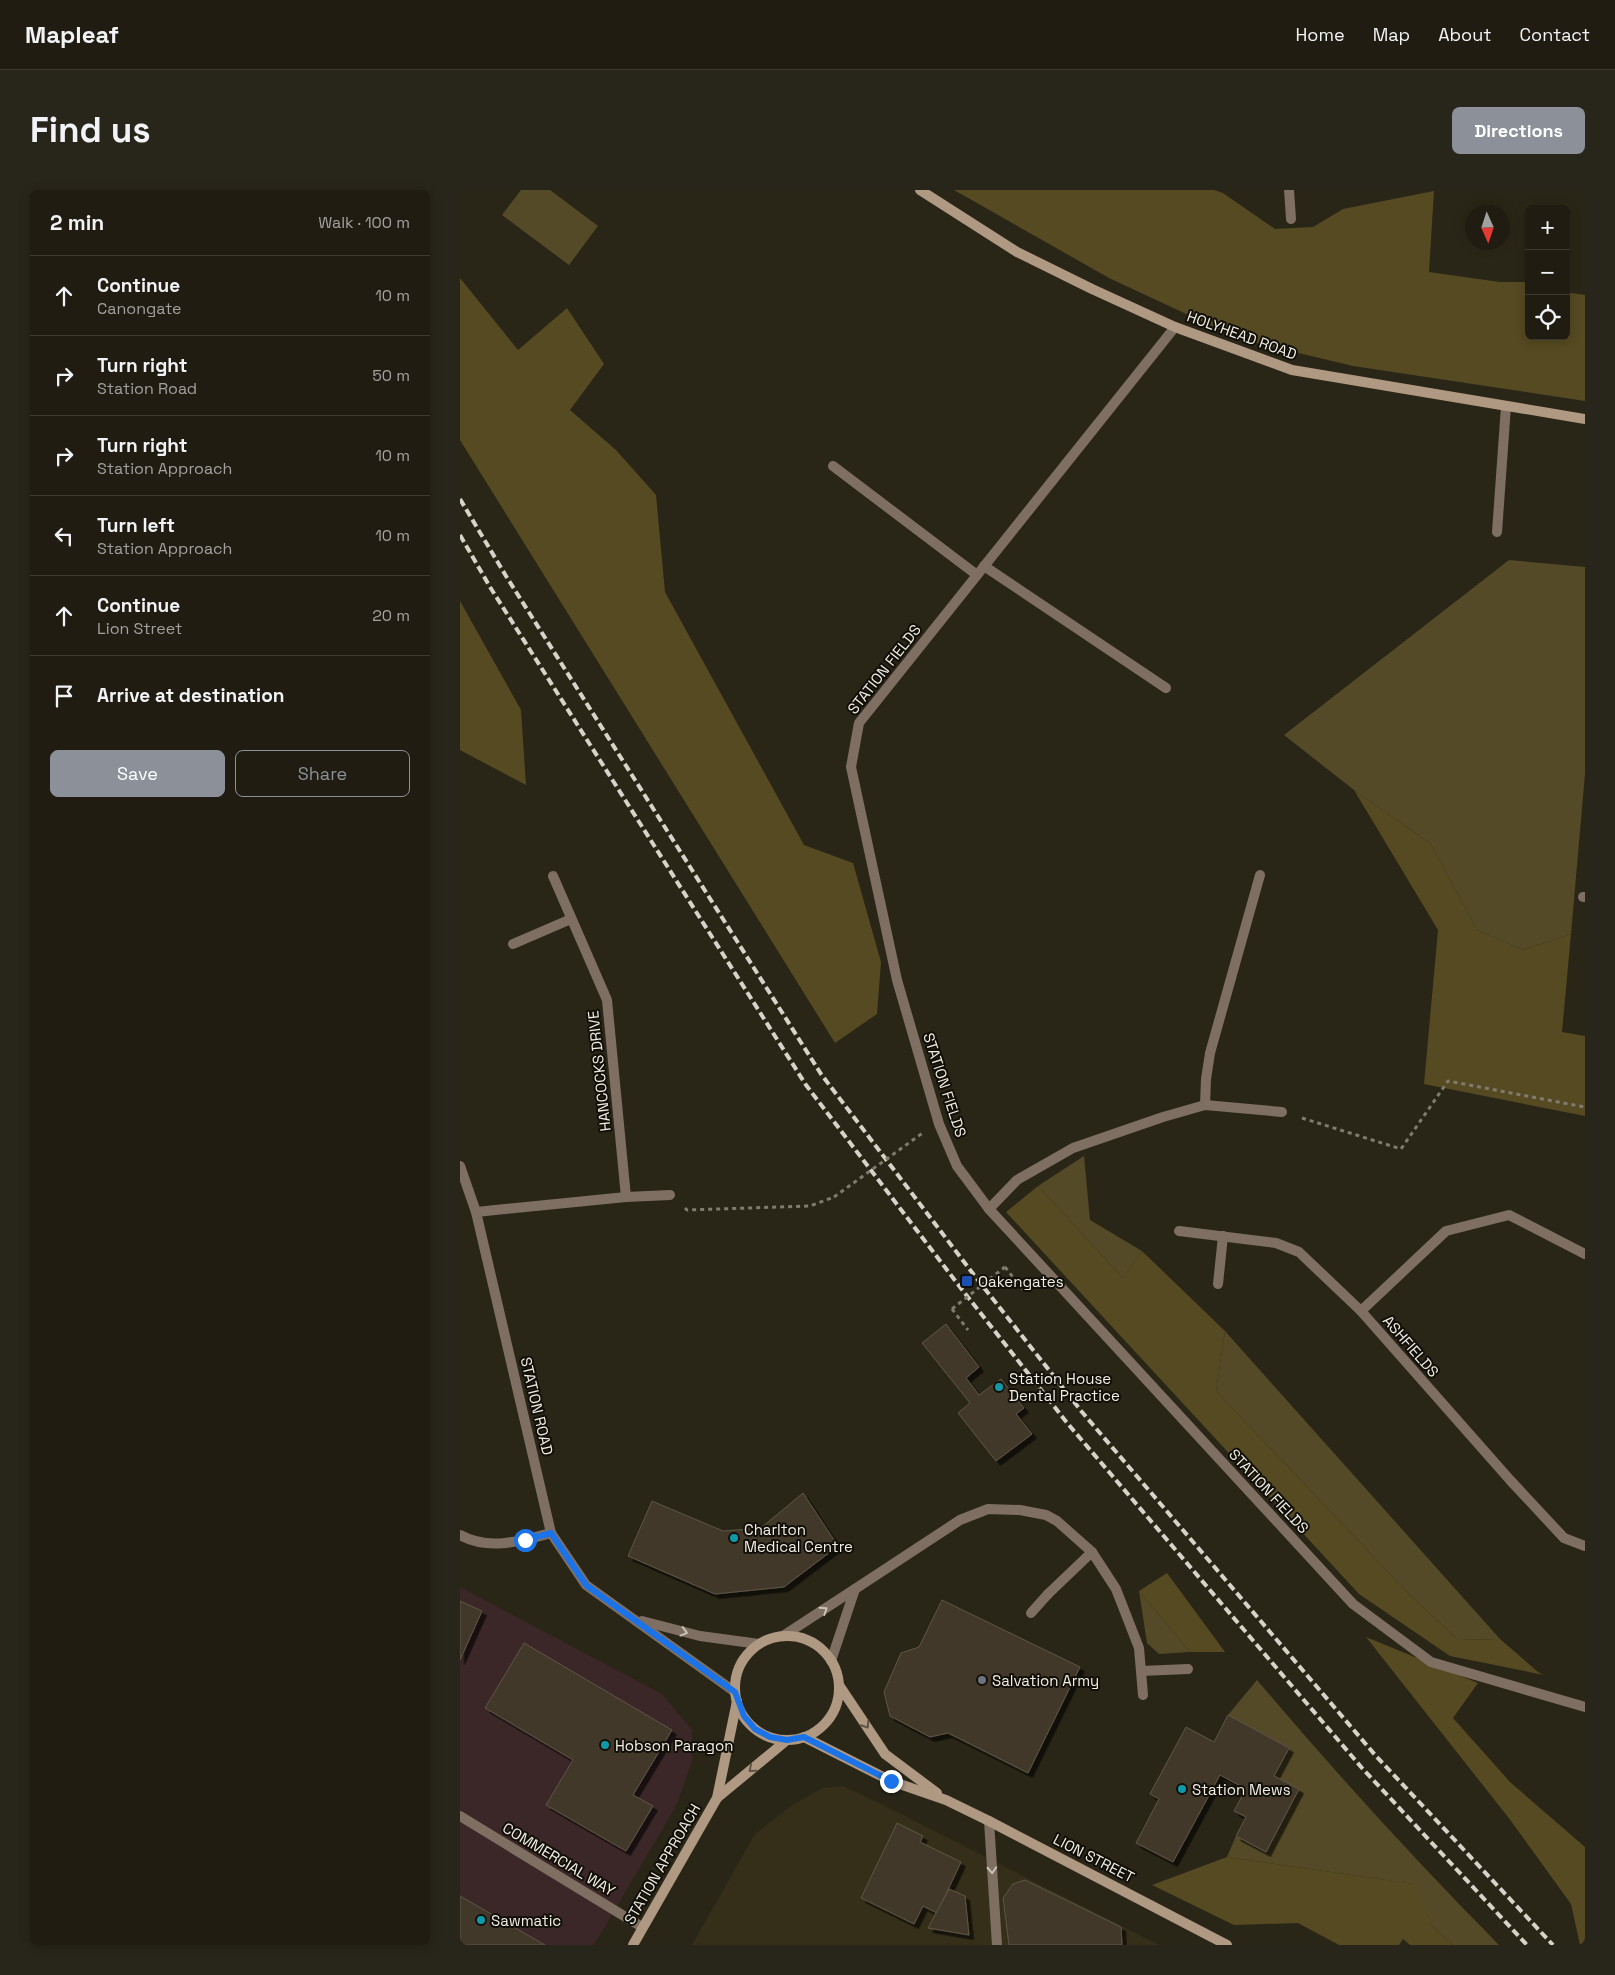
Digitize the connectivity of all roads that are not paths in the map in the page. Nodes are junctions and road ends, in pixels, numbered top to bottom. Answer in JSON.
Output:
{"nodes":[{"id":1,"x":920,"y":190,"type":"edge"},
{"id":2,"x":1289,"y":190,"type":"edge"},
{"id":3,"x":1291,"y":219,"type":"dead end"},
{"id":4,"x":1175,"y":327,"type":"junction"},
{"id":5,"x":1506,"y":406,"type":"junction"},
{"id":6,"x":1585,"y":419,"type":"edge"},
{"id":7,"x":833,"y":466,"type":"dead end"},
{"id":8,"x":1497,"y":532,"type":"dead end"},
{"id":9,"x":984,"y":566,"type":"junction"},
{"id":10,"x":977,"y":575,"type":"junction"},
{"id":11,"x":1166,"y":688,"type":"dead end"},
{"id":12,"x":1260,"y":875,"type":"dead end"},
{"id":13,"x":554,"y":876,"type":"dead end"},
{"id":14,"x":571,"y":918,"type":"junction"},
{"id":15,"x":513,"y":944,"type":"dead end"},
{"id":16,"x":1205,"y":1106,"type":"junction"},
{"id":17,"x":1282,"y":1112,"type":"road end"},
{"id":18,"x":460,"y":1166,"type":"edge"},
{"id":19,"x":670,"y":1195,"type":"road end"},
{"id":20,"x":626,"y":1197,"type":"junction"},
{"id":21,"x":989,"y":1209,"type":"junction"},
{"id":22,"x":476,"y":1212,"type":"junction"},
{"id":23,"x":1179,"y":1231,"type":"dead end"},
{"id":24,"x":1223,"y":1236,"type":"junction"},
{"id":25,"x":1585,"y":1254,"type":"edge"},
{"id":26,"x":1218,"y":1284,"type":"dead end"},
{"id":27,"x":1360,"y":1311,"type":"junction"},
{"id":28,"x":551,"y":1533,"type":"junction"},
{"id":29,"x":460,"y":1535,"type":"edge"},
{"id":30,"x":1585,"y":1546,"type":"edge"},
{"id":31,"x":1092,"y":1552,"type":"junction"},
{"id":32,"x":855,"y":1589,"type":"junction"},
{"id":33,"x":1030,"y":1613,"type":"dead end"},
{"id":34,"x":636,"y":1620,"type":"junction"},
{"id":35,"x":783,"y":1636,"type":"junction"},
{"id":36,"x":759,"y":1644,"type":"junction"},
{"id":37,"x":831,"y":1661,"type":"junction"},
{"id":38,"x":1188,"y":1669,"type":"dead end"},
{"id":39,"x":1141,"y":1671,"type":"junction"},
{"id":40,"x":839,"y":1685,"type":"junction"},
{"id":41,"x":1143,"y":1695,"type":"dead end"},
{"id":42,"x":736,"y":1696,"type":"junction"},
{"id":43,"x":1585,"y":1707,"type":"edge"},
{"id":44,"x":804,"y":1737,"type":"junction"},
{"id":45,"x":787,"y":1740,"type":"junction"},
{"id":46,"x":717,"y":1798,"type":"junction"},
{"id":47,"x":946,"y":1800,"type":"junction"},
{"id":48,"x":460,"y":1816,"type":"edge"},
{"id":49,"x":990,"y":1821,"type":"junction"},
{"id":50,"x":642,"y":1928,"type":"junction"},
{"id":51,"x":1221,"y":1943,"type":"edge"},
{"id":52,"x":633,"y":1945,"type":"edge"},
{"id":53,"x":997,"y":1945,"type":"edge"}],
"edges":[{"from":1,"to":4,"type":"street","name":"HOLYHEAD ROAD"},
{"from":2,"to":3,"type":"street"},
{"from":4,"to":5,"type":"street","name":"HOLYHEAD ROAD"},
{"from":4,"to":9,"type":"street","name":"STATION FIELDS"},
{"from":5,"to":6,"type":"street","name":"HOLYHEAD ROAD"},
{"from":5,"to":8,"type":"street"},
{"from":7,"to":10,"type":"street"},
{"from":9,"to":10,"type":"street","name":"STATION FIELDS"},
{"from":9,"to":11,"type":"street"},
{"from":10,"to":21,"type":"street","name":"STATION FIELDS"},
{"from":12,"to":16,"type":"street"},
{"from":13,"to":14,"type":"street","name":"HANCOCKS DRIVE"},
{"from":14,"to":15,"type":"street"},
{"from":14,"to":20,"type":"street","name":"HANCOCKS DRIVE"},
{"from":16,"to":17,"type":"street"},
{"from":16,"to":21,"type":"street"},
{"from":18,"to":22,"type":"street","name":"STATION ROAD"},
{"from":19,"to":20,"type":"street"},
{"from":20,"to":22,"type":"street"},
{"from":21,"to":43,"type":"street","name":"STATION FIELDS"},
{"from":22,"to":28,"type":"street","name":"STATION ROAD"},
{"from":23,"to":24,"type":"street","name":"ASHFIELDS"},
{"from":24,"to":26,"type":"street"},
{"from":24,"to":27,"type":"street","name":"ASHFIELDS"},
{"from":25,"to":27,"type":"street"},
{"from":27,"to":30,"type":"street","name":"ASHFIELDS"},
{"from":28,"to":29,"type":"street"},
{"from":28,"to":34,"type":"street","name":"STATION ROAD"},
{"from":31,"to":32,"type":"street","name":"STATION APPROACH"},
{"from":31,"to":33,"type":"street"},
{"from":31,"to":39,"type":"street","name":"STATION APPROACH"},
{"from":35,"to":32,"type":"street","name":"STATION APPROACH","one_way":true},
{"from":32,"to":37,"type":"street"},
{"from":34,"to":36,"type":"street","name":"STATION ROAD","one_way":true},
{"from":34,"to":42,"type":"street","name":"STATION ROAD"},
{"from":35,"to":36,"type":"street","name":"STATION APPROACH"},
{"from":35,"to":37,"type":"street","name":"STATION APPROACH"},
{"from":36,"to":42,"type":"street","name":"STATION APPROACH"},
{"from":37,"to":40,"type":"street","name":"STATION APPROACH"},
{"from":38,"to":39,"type":"street"},
{"from":39,"to":41,"type":"street","name":"STATION APPROACH"},
{"from":40,"to":44,"type":"street","name":"STATION APPROACH"},
{"from":40,"to":47,"type":"street","name":"LION STREET","one_way":true},
{"from":42,"to":45,"type":"street","name":"STATION APPROACH"},
{"from":42,"to":46,"type":"street","name":"STATION APPROACH"},
{"from":44,"to":45,"type":"street","name":"STATION APPROACH"},
{"from":44,"to":47,"type":"street","name":"LION STREET"},
{"from":45,"to":46,"type":"street","name":"STATION APPROACH","one_way":true},
{"from":46,"to":50,"type":"street","name":"STATION APPROACH"},
{"from":47,"to":49,"type":"street","name":"LION STREET"},
{"from":48,"to":50,"type":"street","name":"COMMERCIAL WAY"},
{"from":49,"to":51,"type":"street","name":"LION STREET"},
{"from":49,"to":53,"type":"street","one_way":true},
{"from":50,"to":52,"type":"street","name":"STATION APPROACH"}]}
